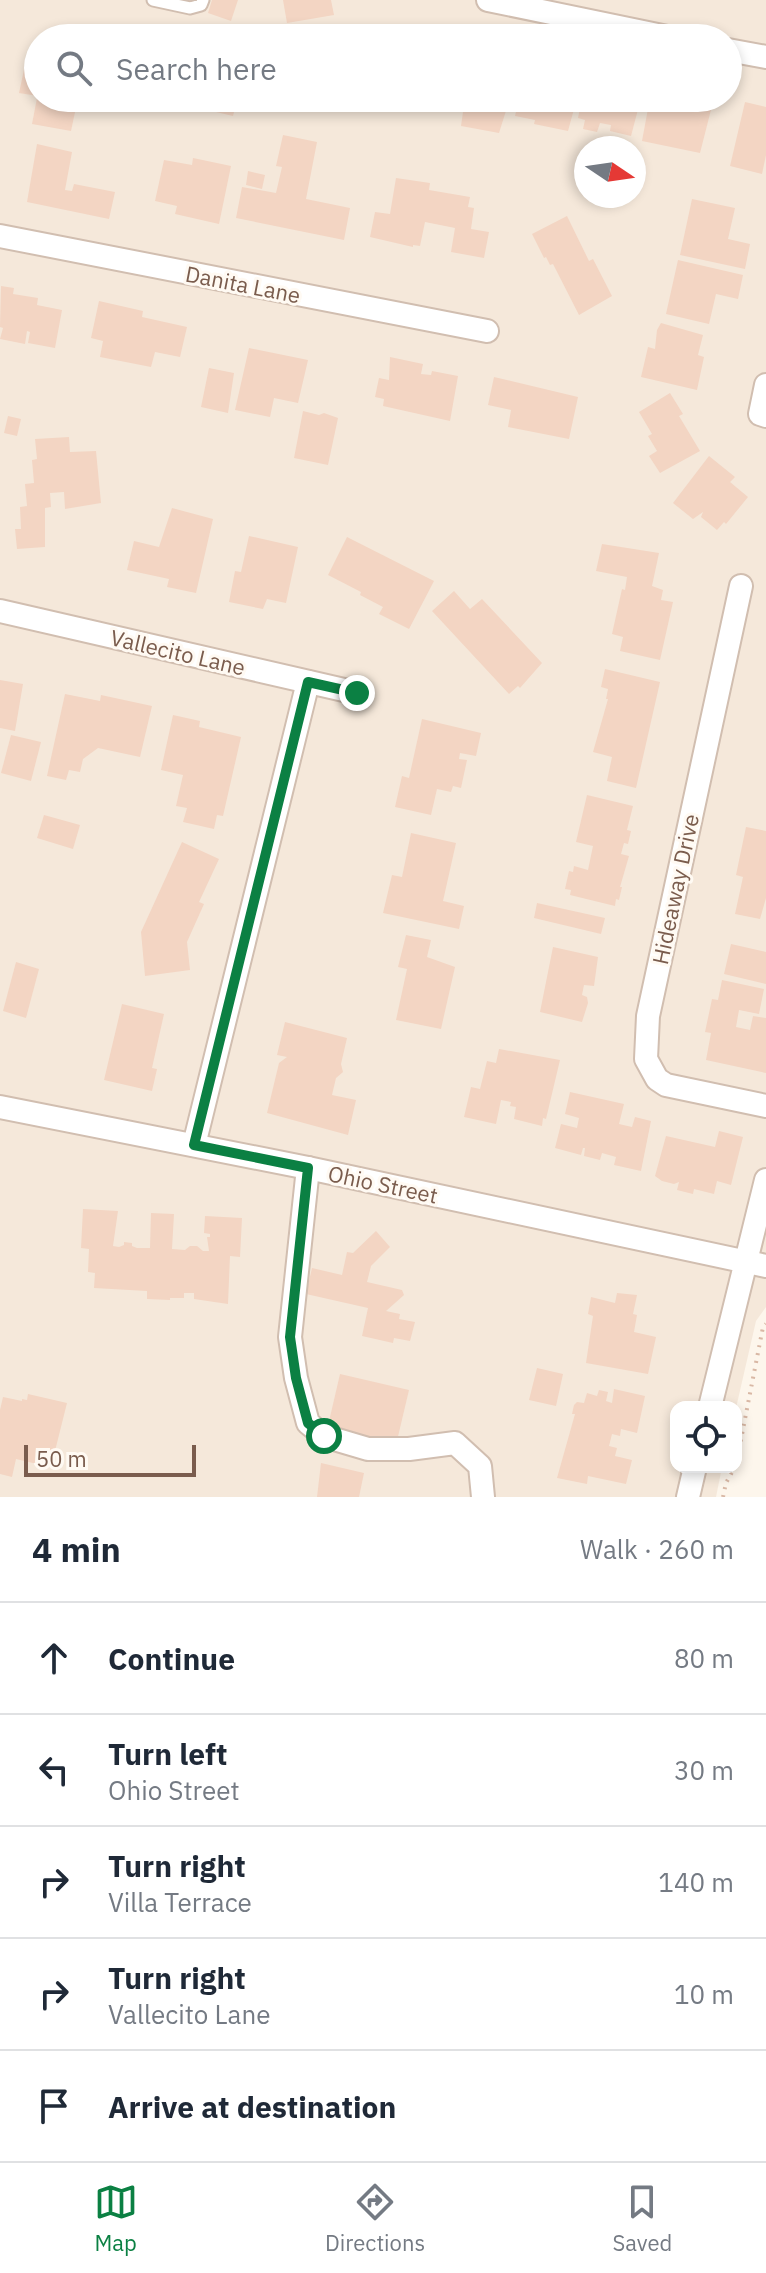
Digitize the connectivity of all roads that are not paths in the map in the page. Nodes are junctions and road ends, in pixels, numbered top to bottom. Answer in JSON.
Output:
{"nodes":[{"id":1,"x":153,"y":0,"type":"edge"},
{"id":2,"x":203,"y":0,"type":"edge"},
{"id":3,"x":488,"y":0,"type":"edge"},
{"id":4,"x":604,"y":24,"type":"edge"},
{"id":5,"x":742,"y":53,"type":"edge"},
{"id":6,"x":766,"y":57,"type":"edge"},
{"id":7,"x":0,"y":236,"type":"edge"},
{"id":8,"x":487,"y":331,"type":"dead end"},
{"id":9,"x":766,"y":385,"type":"edge"},
{"id":10,"x":763,"y":415,"type":"edge"},
{"id":11,"x":741,"y":586,"type":"dead end"},
{"id":12,"x":0,"y":611,"type":"edge"},
{"id":13,"x":308,"y":682,"type":"junction"},
{"id":14,"x":357,"y":693,"type":"dead end"},
{"id":15,"x":766,"y":1106,"type":"edge"},
{"id":16,"x":0,"y":1107,"type":"edge"},
{"id":17,"x":194,"y":1145,"type":"junction"},
{"id":18,"x":308,"y":1168,"type":"junction"},
{"id":19,"x":766,"y":1180,"type":"edge"},
{"id":20,"x":756,"y":1264,"type":"edge"},
{"id":21,"x":712,"y":1401,"type":"edge"},
{"id":22,"x":694,"y":1473,"type":"edge"},
{"id":23,"x":483,"y":1497,"type":"edge"},
{"id":24,"x":688,"y":1497,"type":"edge"}],
"edges":[{"from":1,"to":2,"type":"lane"},
{"from":3,"to":4,"type":"street"},
{"from":5,"to":6,"type":"street"},
{"from":7,"to":8,"type":"street","name":"Danita Lane"},
{"from":9,"to":10,"type":"street"},
{"from":11,"to":15,"type":"street","name":"Hideaway Drive"},
{"from":12,"to":13,"type":"street","name":"Vallecito Lane"},
{"from":13,"to":14,"type":"street","name":"Vallecito Lane"},
{"from":13,"to":17,"type":"street"},
{"from":16,"to":17,"type":"street","name":"Ohio Street"},
{"from":17,"to":18,"type":"street","name":"Ohio Street"},
{"from":18,"to":20,"type":"street","name":"Ohio Street"},
{"from":18,"to":23,"type":"street"},
{"from":19,"to":20,"type":"street"},
{"from":20,"to":21,"type":"street"},
{"from":22,"to":24,"type":"street"}]}
